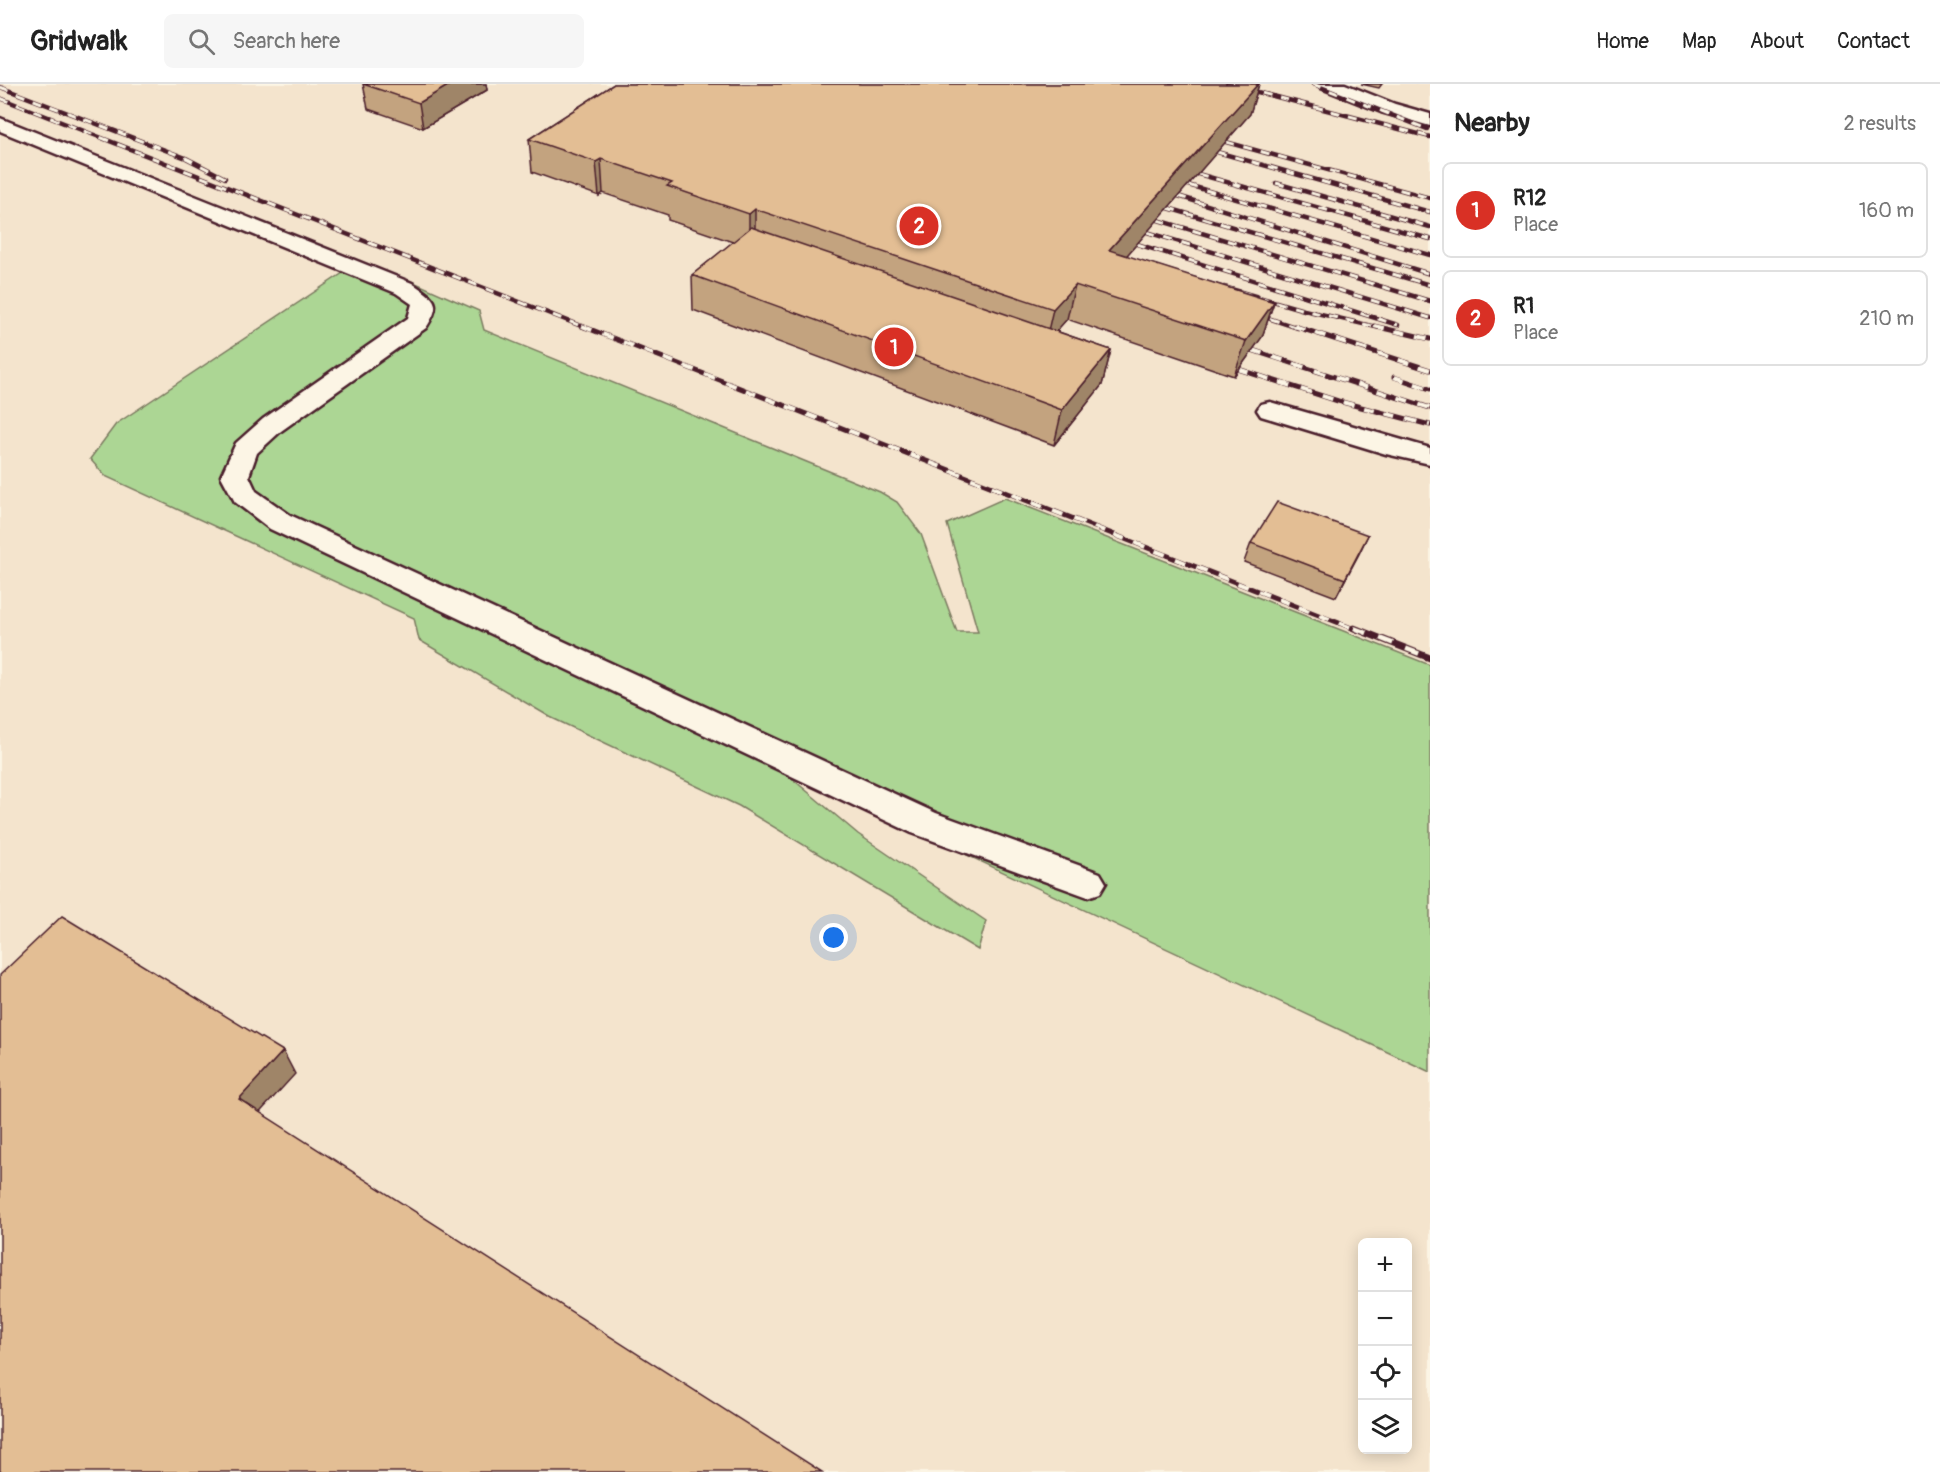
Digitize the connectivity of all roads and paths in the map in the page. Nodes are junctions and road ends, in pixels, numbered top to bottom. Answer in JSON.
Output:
{"nodes":[{"id":1,"x":1328,"y":84,"type":"edge"},
{"id":2,"x":1430,"y":120,"type":"edge"},
{"id":3,"x":0,"y":124,"type":"edge"},
{"id":4,"x":1270,"y":410,"type":"dead end"},
{"id":5,"x":1430,"y":456,"type":"edge"},
{"id":6,"x":1088,"y":883,"type":"dead end"}],
"edges":[{"from":1,"to":2,"type":"lane"},
{"from":3,"to":6,"type":"lane"},
{"from":4,"to":5,"type":"lane"}]}
